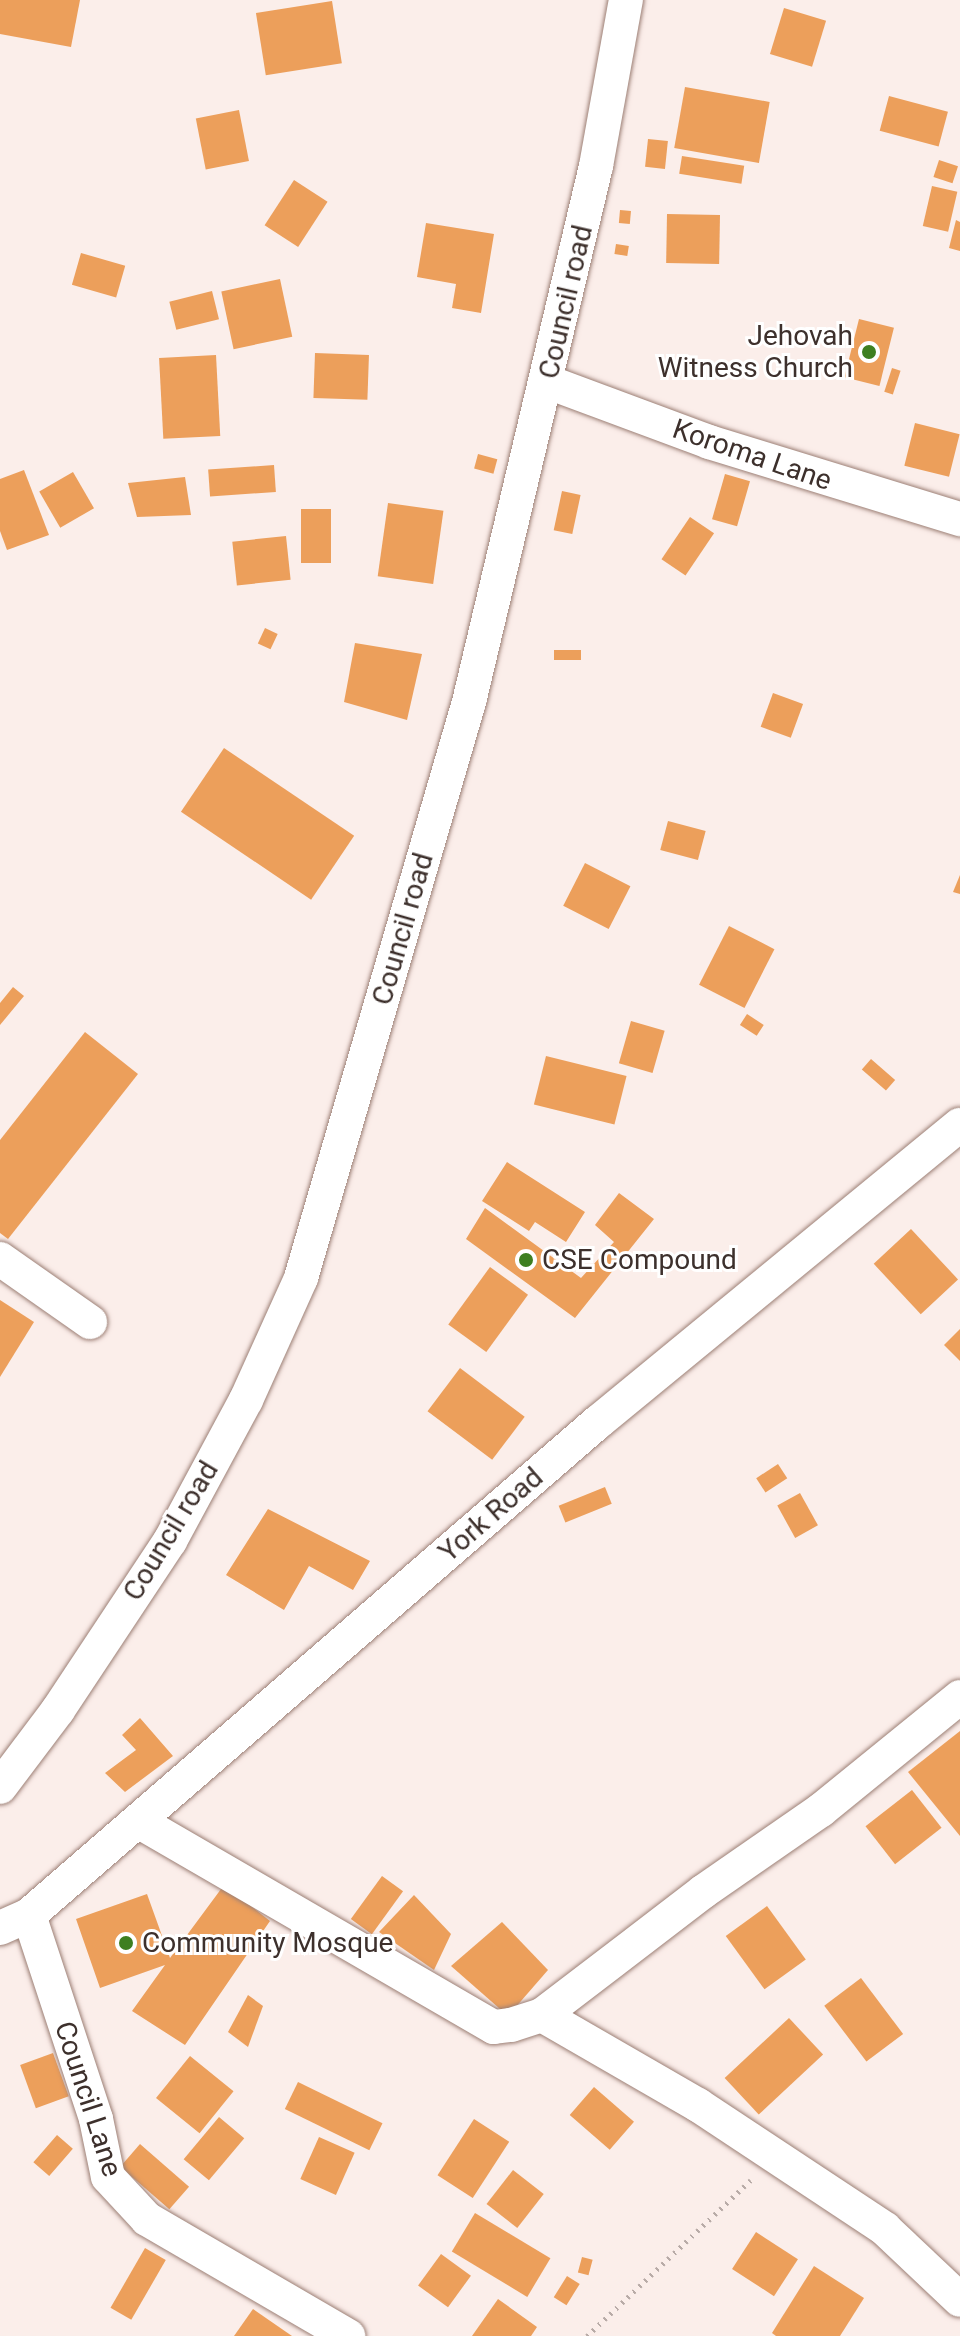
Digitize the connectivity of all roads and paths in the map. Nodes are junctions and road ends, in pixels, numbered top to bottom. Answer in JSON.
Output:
{"nodes":[{"id":1,"x":626,"y":0,"type":"edge"},
{"id":2,"x":548,"y":382,"type":"junction"},
{"id":3,"x":960,"y":519,"type":"edge"},
{"id":4,"x":960,"y":1125,"type":"edge"},
{"id":5,"x":0,"y":1259,"type":"edge"},
{"id":6,"x":90,"y":1322,"type":"dead end"},
{"id":7,"x":959,"y":1699,"type":"edge"},
{"id":8,"x":0,"y":1787,"type":"edge"},
{"id":9,"x":138,"y":1821,"type":"junction"},
{"id":10,"x":15,"y":1921,"type":"edge"},
{"id":11,"x":542,"y":2015,"type":"junction"},
{"id":12,"x":775,"y":2156,"type":"junction"},
{"id":13,"x":960,"y":2300,"type":"edge"},
{"id":14,"x":348,"y":2336,"type":"edge"},
{"id":15,"x":587,"y":2336,"type":"edge"}],
"edges":[{"from":1,"to":2,"type":"street","name":"Council road"},
{"from":2,"to":3,"type":"street","name":"Koroma Lane"},
{"from":2,"to":8,"type":"street","name":"Council road"},
{"from":4,"to":9,"type":"street","name":"York Road"},
{"from":5,"to":6,"type":"street"},
{"from":7,"to":11,"type":"street"},
{"from":9,"to":10,"type":"street","name":"York Road"},
{"from":9,"to":11,"type":"street"},
{"from":10,"to":14,"type":"street","name":"Council Lane"},
{"from":11,"to":12,"type":"street"},
{"from":12,"to":13,"type":"street"},
{"from":12,"to":15,"type":"path"}]}
